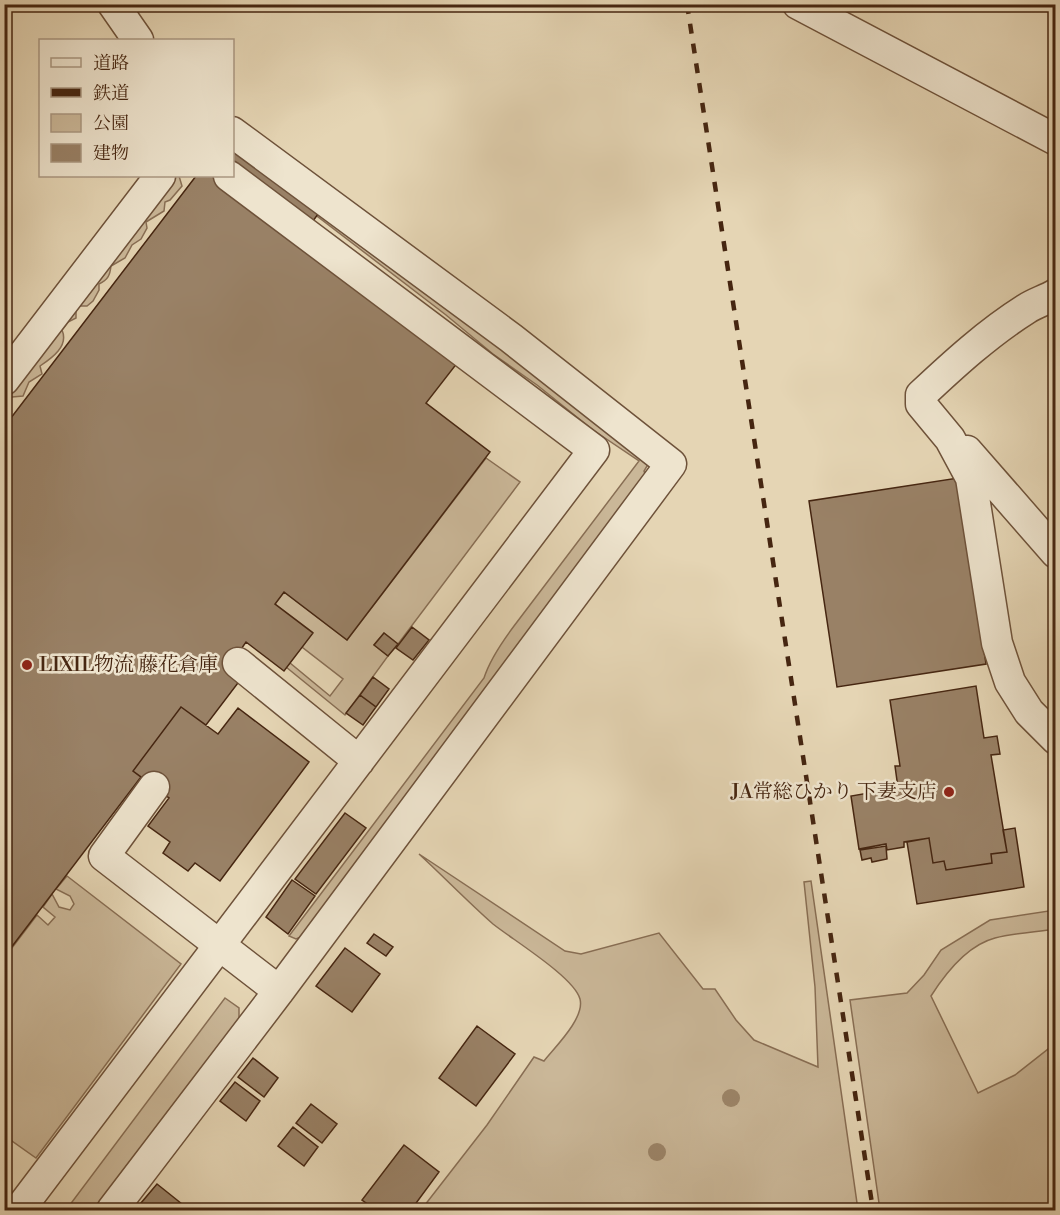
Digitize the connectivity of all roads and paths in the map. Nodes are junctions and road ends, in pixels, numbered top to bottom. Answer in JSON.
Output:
{"nodes":[{"id":1,"x":113,"y":4,"type":"edge"},
{"id":2,"x":811,"y":7,"type":"edge"},
{"id":3,"x":137,"y":39,"type":"edge"},
{"id":4,"x":234,"y":133,"type":"edge"},
{"id":5,"x":1056,"y":140,"type":"edge"},
{"id":6,"x":159,"y":177,"type":"edge"},
{"id":7,"x":230,"y":177,"type":"edge"},
{"id":8,"x":1056,"y":294,"type":"edge"},
{"id":9,"x":4,"y":380,"type":"edge"},
{"id":10,"x":950,"y":439,"type":"junction"},
{"id":11,"x":1056,"y":553,"type":"edge"},
{"id":12,"x":238,"y":663,"type":"dead end"},
{"id":13,"x":1056,"y":739,"type":"edge"},
{"id":14,"x":359,"y":761,"type":"junction"},
{"id":15,"x":154,"y":787,"type":"dead end"},
{"id":16,"x":219,"y":946,"type":"junction"},
{"id":17,"x":279,"y":991,"type":"junction"},
{"id":18,"x":19,"y":1210,"type":"edge"},
{"id":19,"x":112,"y":1210,"type":"edge"}],
"edges":[{"from":1,"to":3,"type":"street"},
{"from":2,"to":5,"type":"street"},
{"from":4,"to":17,"type":"street"},
{"from":6,"to":9,"type":"street"},
{"from":7,"to":14,"type":"street"},
{"from":8,"to":10,"type":"street"},
{"from":10,"to":11,"type":"street"},
{"from":10,"to":13,"type":"street"},
{"from":12,"to":14,"type":"street"},
{"from":14,"to":16,"type":"street"},
{"from":15,"to":16,"type":"street"},
{"from":16,"to":17,"type":"street"},
{"from":16,"to":18,"type":"street"},
{"from":17,"to":19,"type":"street"}]}
